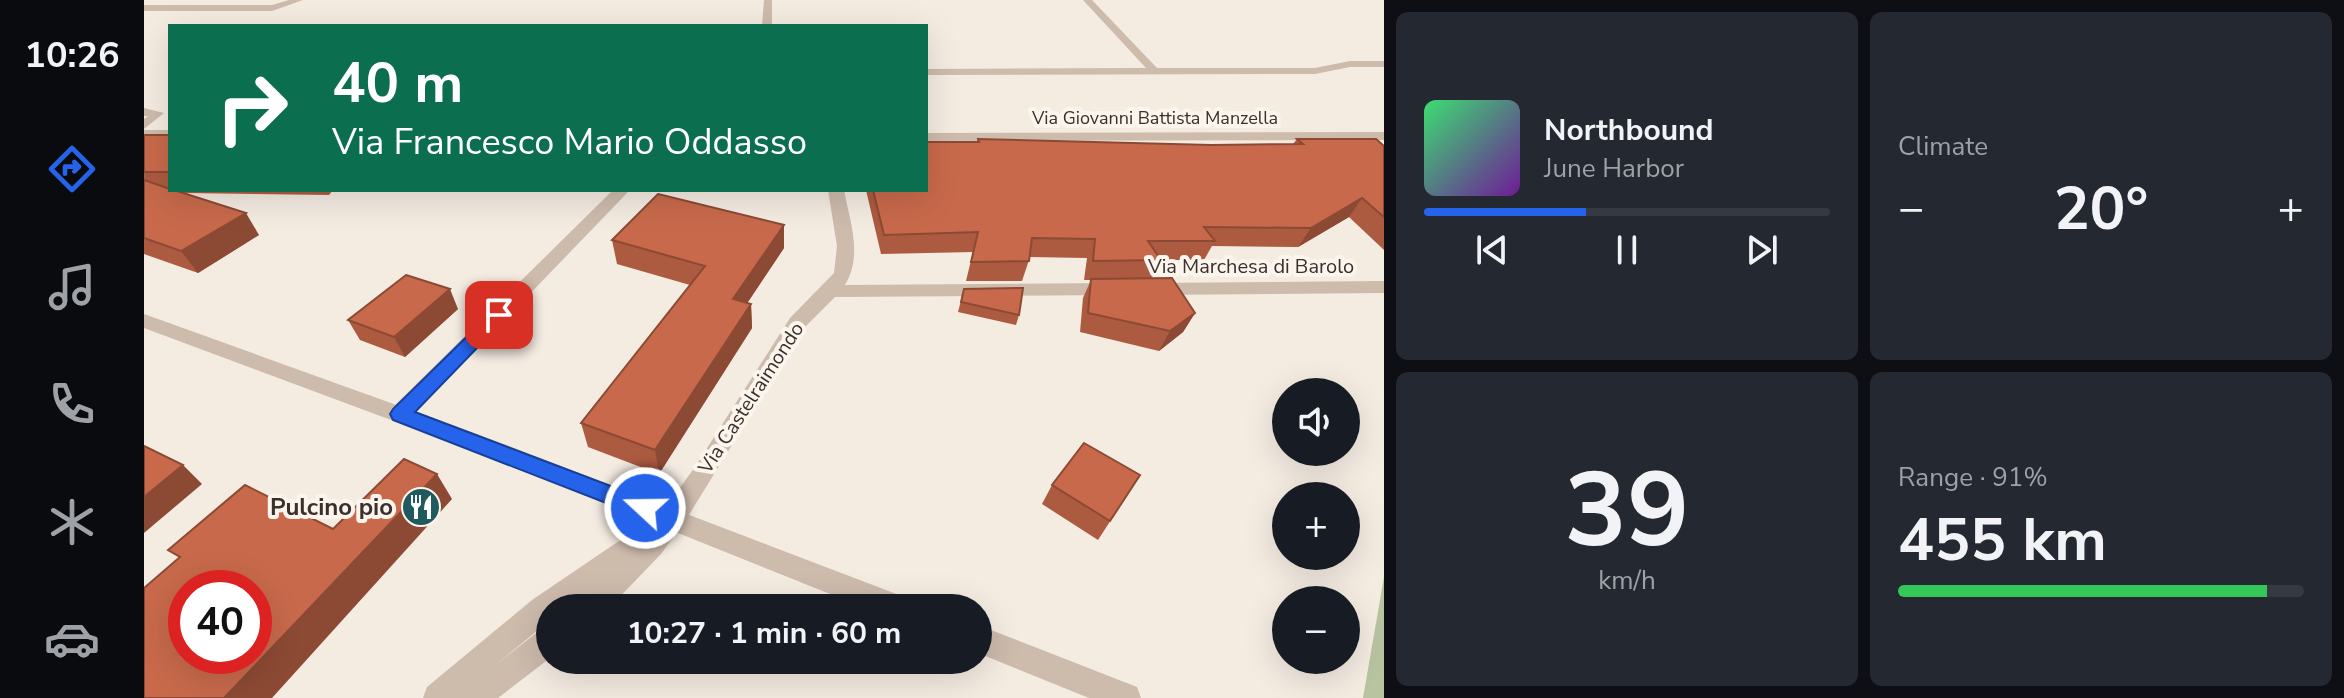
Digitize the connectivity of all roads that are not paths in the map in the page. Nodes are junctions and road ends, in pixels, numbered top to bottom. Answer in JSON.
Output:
{"nodes":[{"id":1,"x":191,"y":0,"type":"edge"},
{"id":2,"x":299,"y":0,"type":"edge"},
{"id":3,"x":768,"y":0,"type":"edge"},
{"id":4,"x":1087,"y":0,"type":"edge"},
{"id":5,"x":144,"y":6,"type":"edge"},
{"id":6,"x":767,"y":24,"type":"edge"},
{"id":7,"x":1384,"y":64,"type":"edge"},
{"id":8,"x":928,"y":72,"type":"edge"},
{"id":9,"x":1155,"y":72,"type":"junction"},
{"id":10,"x":144,"y":112,"type":"edge"},
{"id":11,"x":144,"y":125,"type":"edge"},
{"id":12,"x":144,"y":134,"type":"edge"},
{"id":13,"x":168,"y":134,"type":"edge"},
{"id":14,"x":1384,"y":136,"type":"edge"},
{"id":15,"x":928,"y":137,"type":"edge"},
{"id":16,"x":620,"y":192,"type":"edge"},
{"id":17,"x":836,"y":192,"type":"edge"},
{"id":18,"x":1384,"y":287,"type":"edge"},
{"id":19,"x":831,"y":291,"type":"junction"},
{"id":20,"x":144,"y":321,"type":"edge"},
{"id":21,"x":400,"y":414,"type":"junction"},
{"id":22,"x":674,"y":520,"type":"junction"},
{"id":23,"x":607,"y":594,"type":"edge"},
{"id":24,"x":863,"y":594,"type":"edge"},
{"id":25,"x":992,"y":645,"type":"edge"},
{"id":26,"x":536,"y":651,"type":"edge"},
{"id":27,"x":438,"y":698,"type":"edge"},
{"id":28,"x":468,"y":698,"type":"edge"},
{"id":29,"x":1126,"y":698,"type":"edge"}],
"edges":[{"from":1,"to":5,"type":"lane"},
{"from":2,"to":5,"type":"lane"},
{"from":3,"to":6,"type":"lane"},
{"from":4,"to":9,"type":"lane"},
{"from":7,"to":9,"type":"lane"},
{"from":8,"to":9,"type":"lane"},
{"from":10,"to":11,"type":"lane"},
{"from":12,"to":13,"type":"street"},
{"from":14,"to":15,"type":"street","name":"Via Giovanni Battista Manzella"},
{"from":16,"to":21,"type":"street"},
{"from":17,"to":19,"type":"street","name":"Via Castelraimondo"},
{"from":18,"to":19,"type":"street","name":"Via Marchesa di Barolo"},
{"from":19,"to":22,"type":"street","name":"Via Castelraimondo"},
{"from":20,"to":21,"type":"street"},
{"from":21,"to":22,"type":"street"},
{"from":22,"to":23,"type":"street","name":"Via Castelraimondo"},
{"from":22,"to":24,"type":"street"},
{"from":22,"to":27,"type":"street"},
{"from":25,"to":29,"type":"street"},
{"from":26,"to":28,"type":"street"}]}
